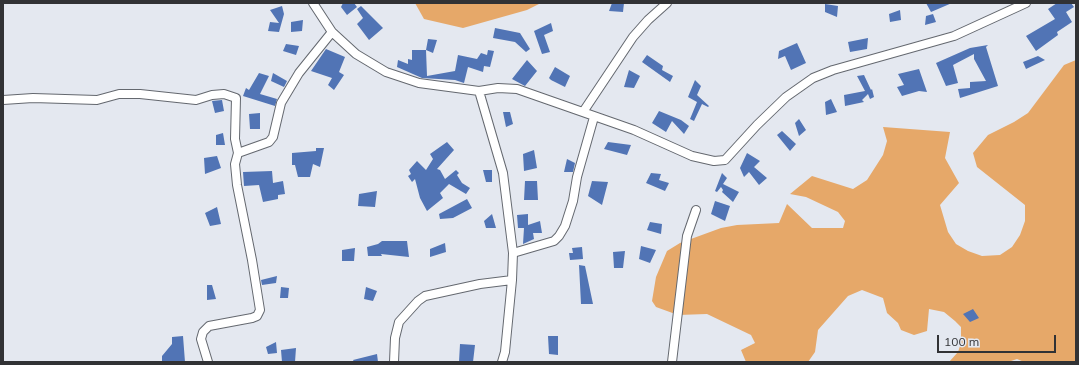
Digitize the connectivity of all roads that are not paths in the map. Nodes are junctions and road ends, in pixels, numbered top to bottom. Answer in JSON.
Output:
{"nodes":[{"id":1,"x":313,"y":3,"type":"edge"},
{"id":2,"x":667,"y":3,"type":"edge"},
{"id":3,"x":1026,"y":3,"type":"edge"},
{"id":4,"x":332,"y":32,"type":"junction"},
{"id":5,"x":479,"y":91,"type":"junction"},
{"id":6,"x":3,"y":100,"type":"edge"},
{"id":7,"x":583,"y":112,"type":"junction"},
{"id":8,"x":594,"y":117,"type":"junction"},
{"id":9,"x":238,"y":153,"type":"junction"},
{"id":10,"x":696,"y":210,"type":"dead end"},
{"id":11,"x":513,"y":252,"type":"junction"},
{"id":12,"x":512,"y":280,"type":"junction"},
{"id":13,"x":208,"y":362,"type":"edge"},
{"id":14,"x":394,"y":362,"type":"edge"},
{"id":15,"x":502,"y":362,"type":"edge"},
{"id":16,"x":672,"y":362,"type":"edge"}],
"edges":[{"from":1,"to":4,"type":"street"},
{"from":2,"to":7,"type":"street"},
{"from":3,"to":8,"type":"street"},
{"from":4,"to":5,"type":"street"},
{"from":4,"to":9,"type":"street"},
{"from":5,"to":7,"type":"street"},
{"from":5,"to":11,"type":"street"},
{"from":6,"to":9,"type":"street"},
{"from":7,"to":8,"type":"street"},
{"from":8,"to":11,"type":"street"},
{"from":9,"to":13,"type":"street"},
{"from":10,"to":16,"type":"street"},
{"from":11,"to":12,"type":"street"},
{"from":12,"to":14,"type":"street"},
{"from":12,"to":15,"type":"street"}]}
